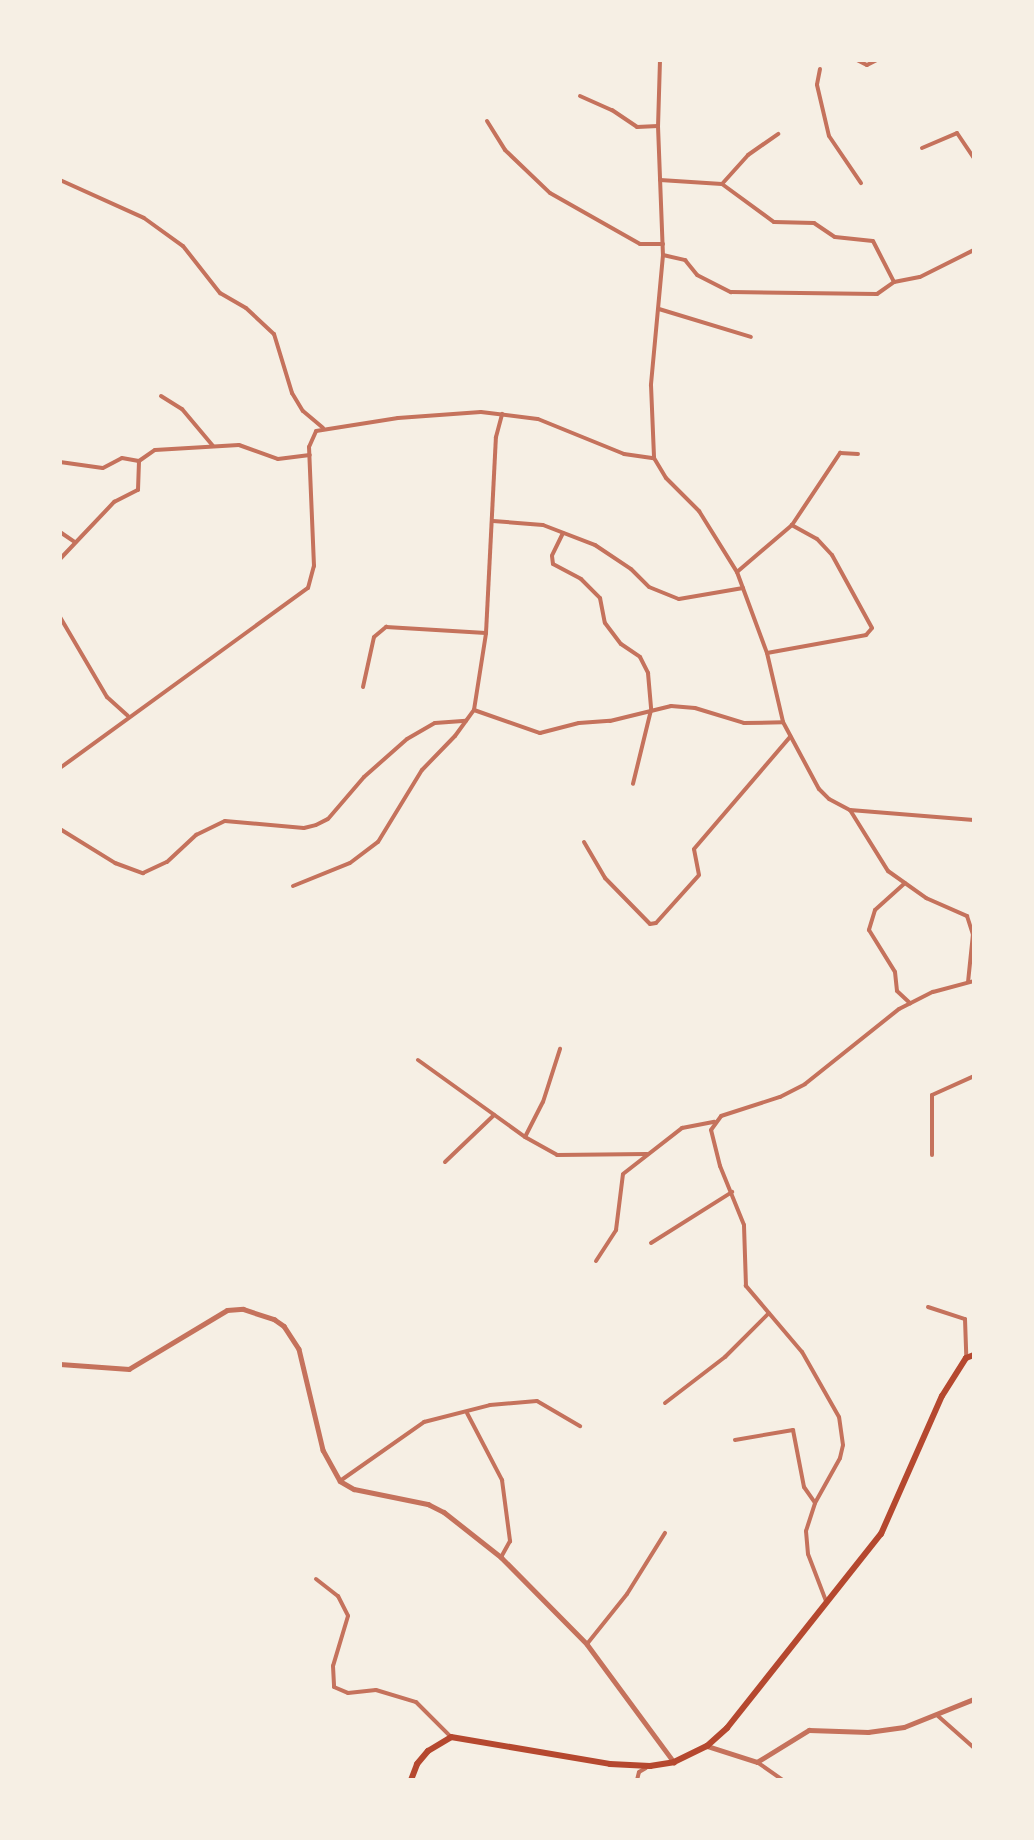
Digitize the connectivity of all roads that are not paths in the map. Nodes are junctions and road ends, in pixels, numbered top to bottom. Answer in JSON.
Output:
{"nodes":[{"id":1,"x":660,"y":60,"type":"edge"},
{"id":2,"x":857,"y":60,"type":"edge"},
{"id":3,"x":877,"y":60,"type":"edge"},
{"id":4,"x":820,"y":69,"type":"dead end"},
{"id":5,"x":580,"y":96,"type":"dead end"},
{"id":6,"x":487,"y":122,"type":"dead end"},
{"id":7,"x":658,"y":126,"type":"junction"},
{"id":8,"x":778,"y":134,"type":"dead end"},
{"id":9,"x":922,"y":148,"type":"dead end"},
{"id":10,"x":974,"y":158,"type":"edge"},
{"id":11,"x":60,"y":180,"type":"edge"},
{"id":12,"x":660,"y":180,"type":"junction"},
{"id":13,"x":861,"y":183,"type":"dead end"},
{"id":14,"x":722,"y":184,"type":"junction"},
{"id":15,"x":663,"y":244,"type":"junction"},
{"id":16,"x":974,"y":250,"type":"edge"},
{"id":17,"x":663,"y":255,"type":"junction"},
{"id":18,"x":894,"y":282,"type":"junction"},
{"id":19,"x":659,"y":309,"type":"junction"},
{"id":20,"x":751,"y":337,"type":"dead end"},
{"id":21,"x":161,"y":396,"type":"dead end"},
{"id":22,"x":502,"y":414,"type":"junction"},
{"id":23,"x":323,"y":428,"type":"junction"},
{"id":24,"x":213,"y":446,"type":"junction"},
{"id":25,"x":858,"y":454,"type":"dead end"},
{"id":26,"x":310,"y":455,"type":"junction"},
{"id":27,"x":654,"y":458,"type":"junction"},
{"id":28,"x":139,"y":461,"type":"junction"},
{"id":29,"x":60,"y":462,"type":"edge"},
{"id":30,"x":493,"y":521,"type":"junction"},
{"id":31,"x":792,"y":525,"type":"junction"},
{"id":32,"x":60,"y":532,"type":"edge"},
{"id":33,"x":563,"y":533,"type":"junction"},
{"id":34,"x":75,"y":542,"type":"junction"},
{"id":35,"x":60,"y":559,"type":"edge"},
{"id":36,"x":737,"y":572,"type":"junction"},
{"id":37,"x":743,"y":588,"type":"junction"},
{"id":38,"x":60,"y":617,"type":"edge"},
{"id":39,"x":486,"y":633,"type":"junction"},
{"id":40,"x":767,"y":653,"type":"junction"},
{"id":41,"x":363,"y":687,"type":"dead end"},
{"id":42,"x":474,"y":710,"type":"junction"},
{"id":43,"x":651,"y":710,"type":"junction"},
{"id":44,"x":128,"y":716,"type":"junction"},
{"id":45,"x":466,"y":721,"type":"junction"},
{"id":46,"x":783,"y":722,"type":"junction"},
{"id":47,"x":789,"y":737,"type":"junction"},
{"id":48,"x":60,"y":768,"type":"edge"},
{"id":49,"x":633,"y":784,"type":"dead end"},
{"id":50,"x":850,"y":810,"type":"junction"},
{"id":51,"x":974,"y":820,"type":"edge"},
{"id":52,"x":60,"y":830,"type":"edge"},
{"id":53,"x":584,"y":842,"type":"dead end"},
{"id":54,"x":905,"y":883,"type":"junction"},
{"id":55,"x":293,"y":886,"type":"dead end"},
{"id":56,"x":974,"y":981,"type":"edge"},
{"id":57,"x":968,"y":982,"type":"junction"},
{"id":58,"x":910,"y":1003,"type":"junction"},
{"id":59,"x":560,"y":1049,"type":"dead end"},
{"id":60,"x":418,"y":1060,"type":"dead end"},
{"id":61,"x":974,"y":1076,"type":"edge"},
{"id":62,"x":494,"y":1115,"type":"junction"},
{"id":63,"x":714,"y":1122,"type":"junction"},
{"id":64,"x":525,"y":1137,"type":"junction"},
{"id":65,"x":647,"y":1154,"type":"junction"},
{"id":66,"x":932,"y":1155,"type":"dead end"},
{"id":67,"x":445,"y":1162,"type":"dead end"},
{"id":68,"x":732,"y":1192,"type":"junction"},
{"id":69,"x":651,"y":1243,"type":"dead end"},
{"id":70,"x":596,"y":1261,"type":"dead end"},
{"id":71,"x":928,"y":1307,"type":"dead end"},
{"id":72,"x":769,"y":1313,"type":"junction"},
{"id":73,"x":974,"y":1355,"type":"edge"},
{"id":74,"x":966,"y":1358,"type":"junction"},
{"id":75,"x":60,"y":1364,"type":"edge"},
{"id":76,"x":665,"y":1403,"type":"dead end"},
{"id":77,"x":467,"y":1413,"type":"junction"},
{"id":78,"x":580,"y":1426,"type":"dead end"},
{"id":79,"x":735,"y":1440,"type":"dead end"},
{"id":80,"x":340,"y":1481,"type":"junction"},
{"id":81,"x":815,"y":1503,"type":"junction"},
{"id":82,"x":665,"y":1533,"type":"dead end"},
{"id":83,"x":501,"y":1557,"type":"junction"},
{"id":84,"x":316,"y":1580,"type":"dead end"},
{"id":85,"x":826,"y":1601,"type":"junction"},
{"id":86,"x":587,"y":1644,"type":"junction"},
{"id":87,"x":974,"y":1699,"type":"edge"},
{"id":88,"x":938,"y":1716,"type":"junction"},
{"id":89,"x":451,"y":1737,"type":"junction"},
{"id":90,"x":707,"y":1746,"type":"junction"},
{"id":91,"x":974,"y":1748,"type":"edge"},
{"id":92,"x":674,"y":1762,"type":"junction"},
{"id":93,"x":757,"y":1762,"type":"junction"},
{"id":94,"x":650,"y":1766,"type":"junction"},
{"id":95,"x":411,"y":1780,"type":"edge"},
{"id":96,"x":637,"y":1780,"type":"edge"},
{"id":97,"x":783,"y":1780,"type":"edge"}],
"edges":[{"from":1,"to":7,"type":"street"},
{"from":2,"to":3,"type":"street"},
{"from":4,"to":13,"type":"street"},
{"from":5,"to":7,"type":"street"},
{"from":6,"to":15,"type":"street"},
{"from":7,"to":12,"type":"street"},
{"from":8,"to":14,"type":"street"},
{"from":9,"to":10,"type":"street"},
{"from":11,"to":23,"type":"street"},
{"from":12,"to":14,"type":"street"},
{"from":12,"to":15,"type":"street"},
{"from":14,"to":18,"type":"street"},
{"from":15,"to":17,"type":"street"},
{"from":16,"to":18,"type":"street"},
{"from":17,"to":18,"type":"street"},
{"from":17,"to":19,"type":"street"},
{"from":19,"to":20,"type":"street"},
{"from":19,"to":27,"type":"street"},
{"from":21,"to":24,"type":"street"},
{"from":22,"to":23,"type":"street"},
{"from":22,"to":27,"type":"street"},
{"from":22,"to":30,"type":"street"},
{"from":23,"to":26,"type":"street"},
{"from":24,"to":26,"type":"street"},
{"from":24,"to":28,"type":"street"},
{"from":25,"to":31,"type":"street"},
{"from":26,"to":44,"type":"street"},
{"from":27,"to":36,"type":"street"},
{"from":28,"to":29,"type":"street"},
{"from":28,"to":34,"type":"street"},
{"from":30,"to":33,"type":"street"},
{"from":30,"to":39,"type":"street"},
{"from":31,"to":36,"type":"street"},
{"from":31,"to":40,"type":"street"},
{"from":32,"to":34,"type":"street"},
{"from":33,"to":37,"type":"street"},
{"from":33,"to":43,"type":"street"},
{"from":34,"to":35,"type":"street"},
{"from":36,"to":37,"type":"street"},
{"from":37,"to":40,"type":"street"},
{"from":38,"to":44,"type":"street"},
{"from":39,"to":41,"type":"street"},
{"from":39,"to":42,"type":"street"},
{"from":40,"to":46,"type":"street"},
{"from":42,"to":43,"type":"street"},
{"from":42,"to":45,"type":"street"},
{"from":43,"to":46,"type":"street"},
{"from":43,"to":49,"type":"street"},
{"from":44,"to":48,"type":"street"},
{"from":45,"to":52,"type":"street"},
{"from":45,"to":55,"type":"street"},
{"from":46,"to":47,"type":"street"},
{"from":47,"to":50,"type":"street"},
{"from":47,"to":53,"type":"street"},
{"from":50,"to":51,"type":"street"},
{"from":50,"to":54,"type":"street"},
{"from":54,"to":57,"type":"street"},
{"from":54,"to":58,"type":"street"},
{"from":56,"to":57,"type":"street"},
{"from":57,"to":58,"type":"street"},
{"from":58,"to":63,"type":"street"},
{"from":59,"to":64,"type":"street"},
{"from":60,"to":62,"type":"street"},
{"from":61,"to":66,"type":"street"},
{"from":62,"to":64,"type":"street"},
{"from":62,"to":67,"type":"street"},
{"from":63,"to":65,"type":"street"},
{"from":63,"to":68,"type":"street"},
{"from":64,"to":65,"type":"street"},
{"from":65,"to":70,"type":"street"},
{"from":68,"to":69,"type":"street"},
{"from":68,"to":72,"type":"street"},
{"from":71,"to":74,"type":"street"},
{"from":72,"to":76,"type":"street"},
{"from":72,"to":81,"type":"street"},
{"from":73,"to":74,"type":"highway"},
{"from":74,"to":85,"type":"highway"},
{"from":75,"to":80,"type":"street"},
{"from":77,"to":78,"type":"street"},
{"from":77,"to":80,"type":"street"},
{"from":77,"to":83,"type":"street"},
{"from":79,"to":81,"type":"street"},
{"from":80,"to":83,"type":"street"},
{"from":81,"to":85,"type":"street"},
{"from":82,"to":86,"type":"street"},
{"from":83,"to":86,"type":"street"},
{"from":84,"to":89,"type":"street"},
{"from":85,"to":90,"type":"highway"},
{"from":86,"to":92,"type":"street"},
{"from":87,"to":88,"type":"street"},
{"from":88,"to":91,"type":"street"},
{"from":88,"to":93,"type":"street"},
{"from":89,"to":94,"type":"highway"},
{"from":89,"to":95,"type":"highway"},
{"from":90,"to":92,"type":"highway"},
{"from":90,"to":93,"type":"street"},
{"from":92,"to":94,"type":"highway"},
{"from":93,"to":97,"type":"street"},
{"from":94,"to":96,"type":"street"}]}
